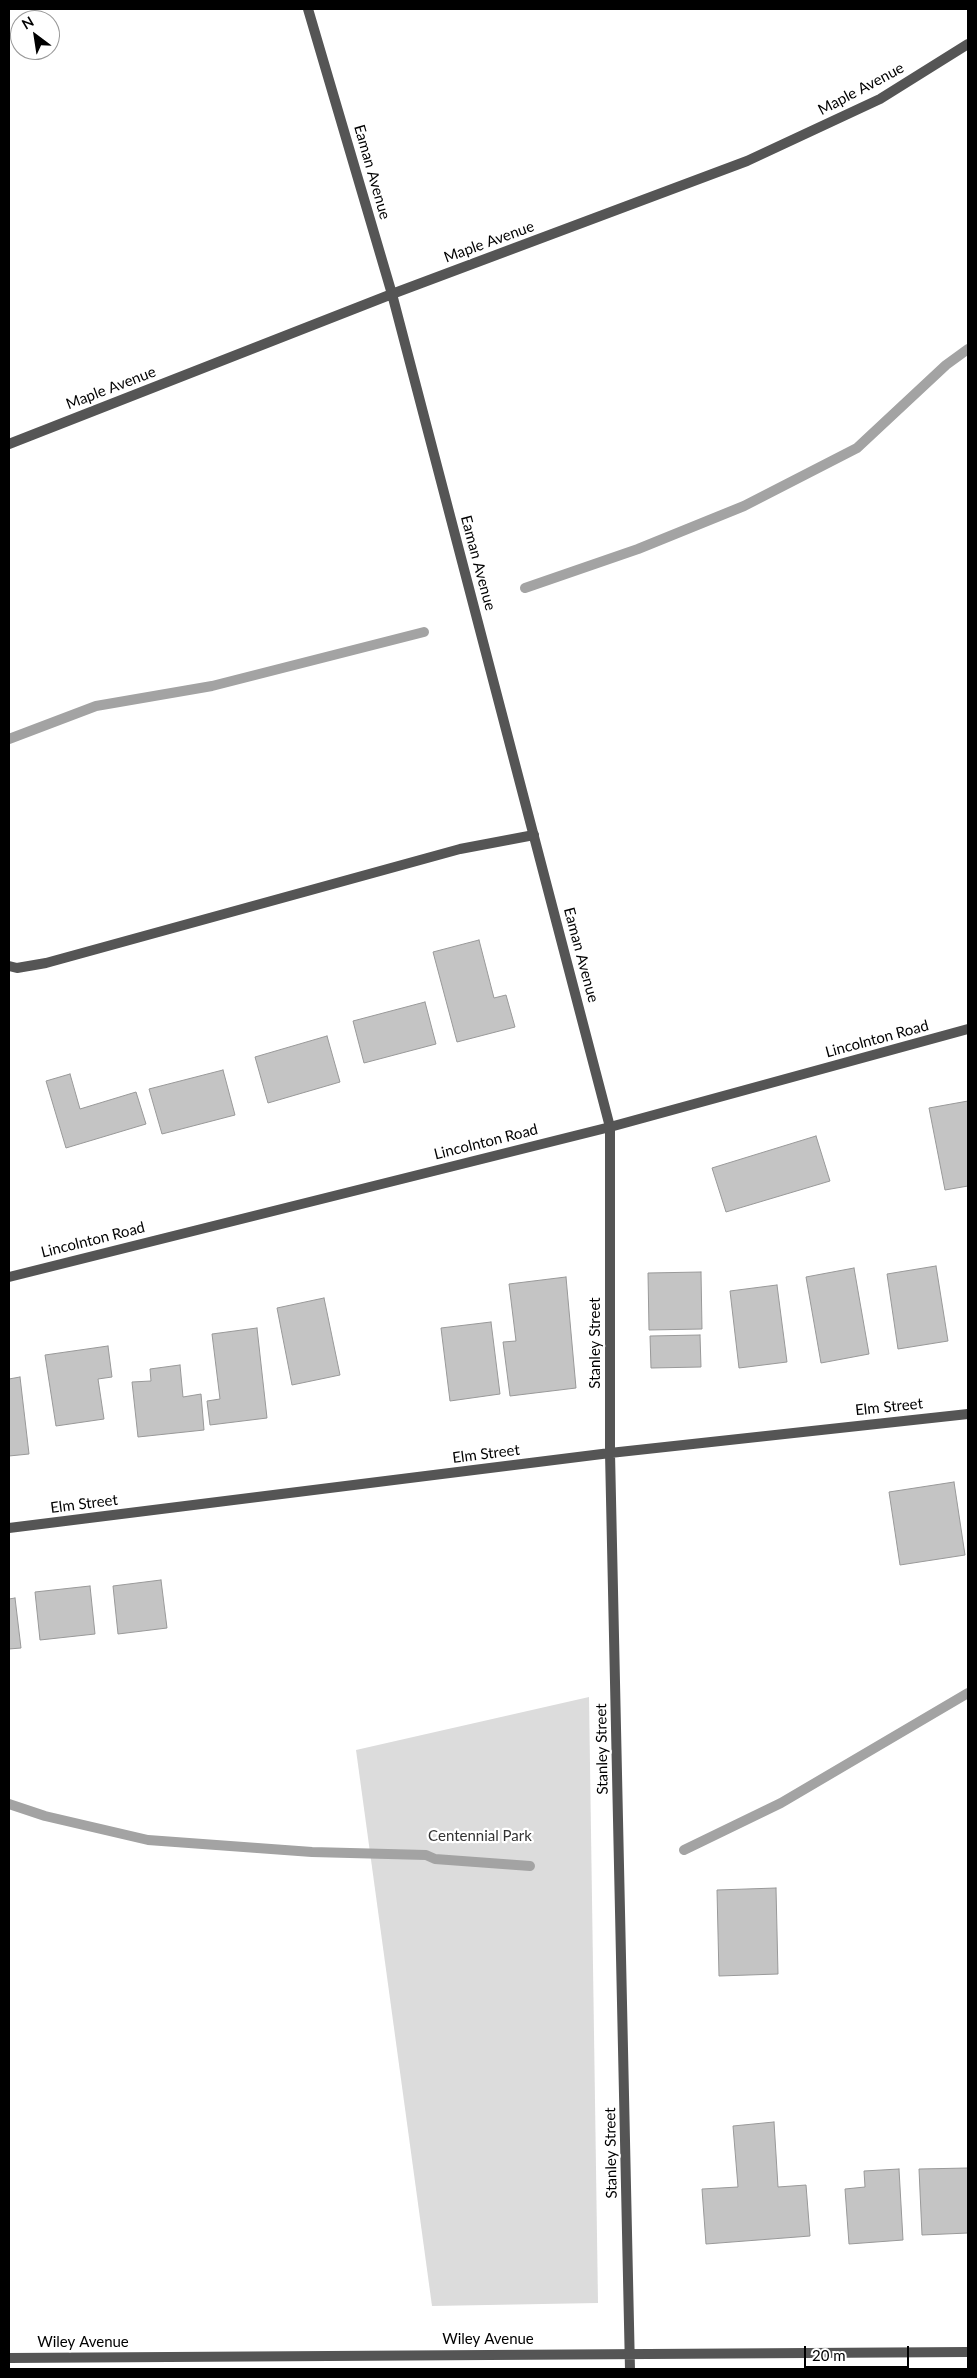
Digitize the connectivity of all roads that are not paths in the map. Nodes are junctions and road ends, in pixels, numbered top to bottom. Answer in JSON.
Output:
{"nodes":[{"id":1,"x":308,"y":9,"type":"edge"},
{"id":2,"x":968,"y":44,"type":"edge"},
{"id":3,"x":392,"y":294,"type":"junction"},
{"id":4,"x":9,"y":444,"type":"edge"},
{"id":5,"x":534,"y":835,"type":"junction"},
{"id":6,"x":9,"y":966,"type":"edge"},
{"id":7,"x":968,"y":1029,"type":"edge"},
{"id":8,"x":610,"y":1127,"type":"junction"},
{"id":9,"x":9,"y":1277,"type":"edge"},
{"id":10,"x":968,"y":1414,"type":"edge"},
{"id":11,"x":610,"y":1453,"type":"junction"},
{"id":12,"x":9,"y":1528,"type":"edge"},
{"id":13,"x":630,"y":2352,"type":"junction"},
{"id":14,"x":968,"y":2352,"type":"edge"},
{"id":15,"x":9,"y":2358,"type":"edge"},
{"id":16,"x":630,"y":2369,"type":"edge"}],
"edges":[{"from":1,"to":3,"type":"street","name":"Eaman Avenue"},
{"from":2,"to":3,"type":"street","name":"Maple Avenue"},
{"from":3,"to":4,"type":"street","name":"Maple Avenue"},
{"from":3,"to":5,"type":"street","name":"Eaman Avenue"},
{"from":5,"to":6,"type":"street"},
{"from":5,"to":8,"type":"street","name":"Eaman Avenue"},
{"from":7,"to":8,"type":"street","name":"Lincolnton Road"},
{"from":8,"to":9,"type":"street","name":"Lincolnton Road"},
{"from":8,"to":11,"type":"street","name":"Stanley Street"},
{"from":10,"to":11,"type":"street","name":"Elm Street"},
{"from":11,"to":12,"type":"street","name":"Elm Street"},
{"from":11,"to":13,"type":"street","name":"Stanley Street"},
{"from":13,"to":14,"type":"street","name":"Wiley Avenue"},
{"from":13,"to":15,"type":"street","name":"Wiley Avenue"},
{"from":13,"to":16,"type":"street","name":"Stanley Street"}]}
